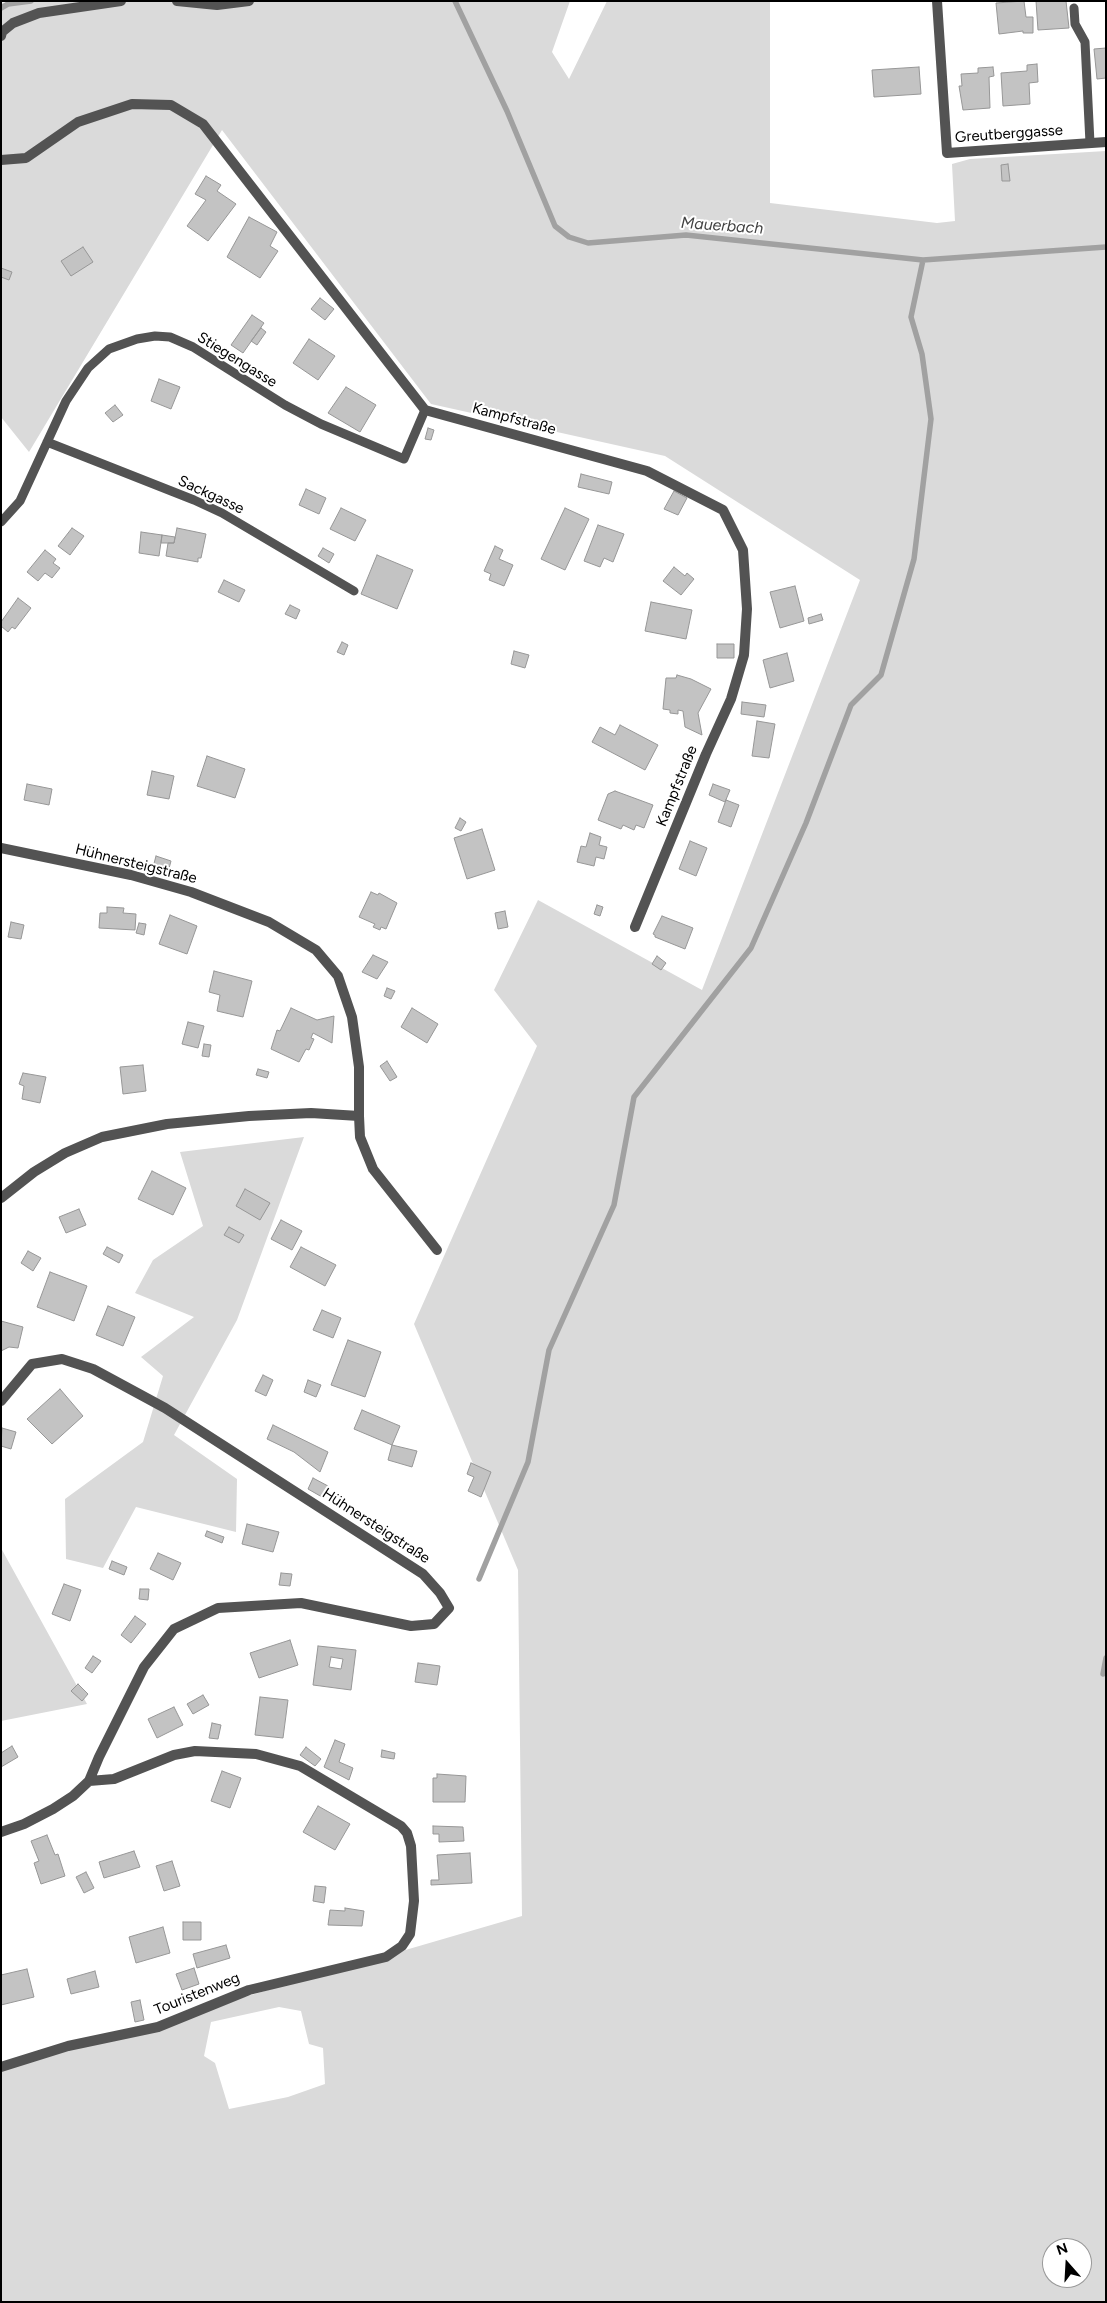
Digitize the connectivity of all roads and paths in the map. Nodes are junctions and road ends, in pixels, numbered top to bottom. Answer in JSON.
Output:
{"nodes":[{"id":1,"x":121,"y":1,"type":"edge"},
{"id":2,"x":177,"y":1,"type":"edge"},
{"id":3,"x":249,"y":1,"type":"edge"},
{"id":4,"x":937,"y":1,"type":"edge"},
{"id":5,"x":1074,"y":8,"type":"dead end"},
{"id":6,"x":2,"y":34,"type":"edge"},
{"id":7,"x":1106,"y":142,"type":"edge"},
{"id":8,"x":1090,"y":143,"type":"junction"},
{"id":9,"x":1,"y":160,"type":"edge"},
{"id":10,"x":426,"y":410,"type":"junction"},
{"id":11,"x":47,"y":442,"type":"junction"},
{"id":12,"x":1,"y":522,"type":"edge"},
{"id":13,"x":354,"y":591,"type":"dead end"},
{"id":14,"x":1,"y":848,"type":"edge"},
{"id":15,"x":635,"y":927,"type":"dead end"},
{"id":16,"x":359,"y":1116,"type":"junction"},
{"id":17,"x":1,"y":1198,"type":"edge"},
{"id":18,"x":437,"y":1250,"type":"dead end"},
{"id":19,"x":1,"y":1401,"type":"edge"},
{"id":20,"x":89,"y":1781,"type":"junction"},
{"id":21,"x":1,"y":1832,"type":"edge"},
{"id":22,"x":1,"y":2067,"type":"edge"}],
"edges":[{"from":1,"to":6,"type":"street"},
{"from":2,"to":3,"type":"street"},
{"from":4,"to":8,"type":"street","name":"Greutberggasse"},
{"from":5,"to":8,"type":"lane"},
{"from":7,"to":8,"type":"street","name":"Greutberggasse"},
{"from":9,"to":10,"type":"street"},
{"from":10,"to":11,"type":"lane","name":"Stiegengasse"},
{"from":10,"to":15,"type":"street","name":"Kampfstraße"},
{"from":11,"to":12,"type":"lane","name":"Stiegengasse"},
{"from":11,"to":13,"type":"lane","name":"Sackgasse"},
{"from":14,"to":16,"type":"street","name":"Hühnersteigstraße"},
{"from":16,"to":17,"type":"street"},
{"from":16,"to":18,"type":"street","name":"Hühnersteigstraße"},
{"from":19,"to":20,"type":"street","name":"Hühnersteigstraße"},
{"from":20,"to":21,"type":"street"},
{"from":20,"to":22,"type":"street","name":"Touristenweg"}]}
